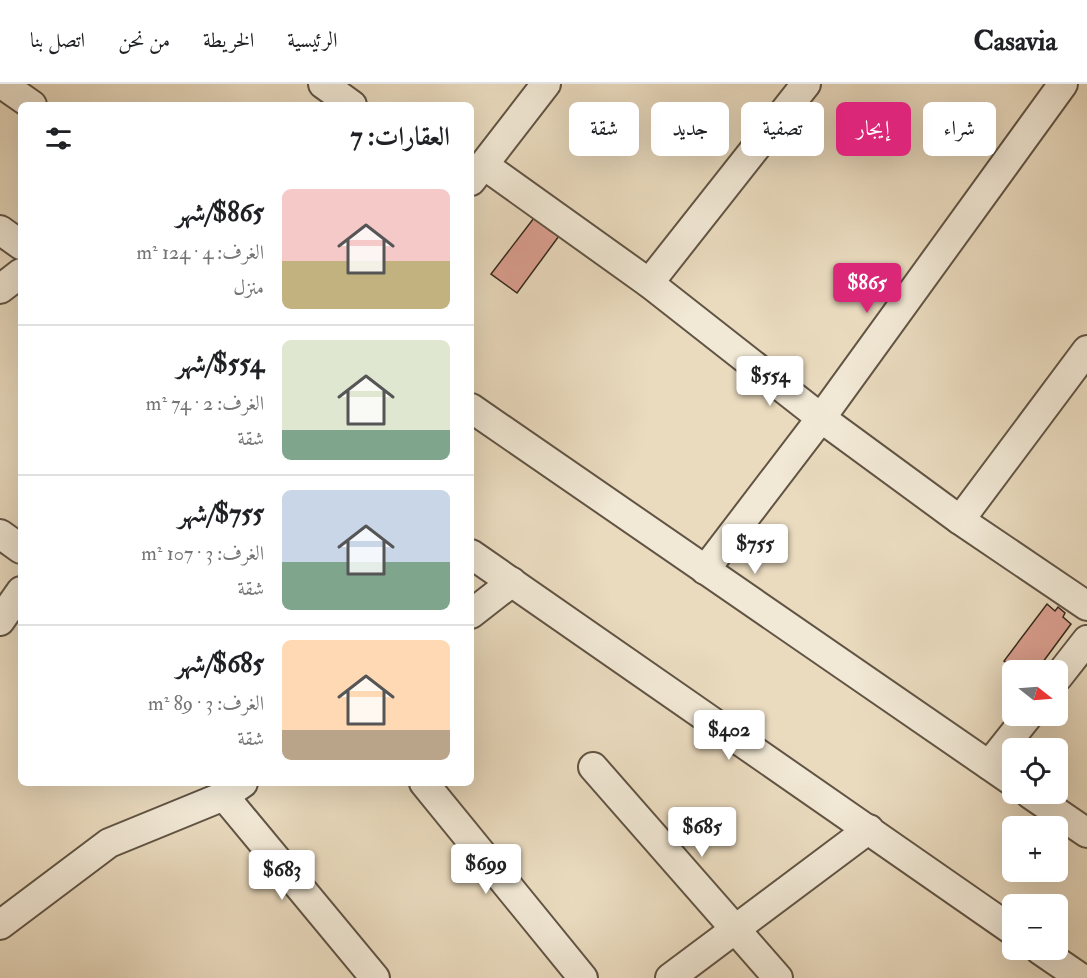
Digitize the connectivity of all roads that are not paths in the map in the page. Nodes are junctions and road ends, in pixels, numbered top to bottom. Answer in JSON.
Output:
{"nodes":[{"id":1,"x":2,"y":84,"type":"edge"},
{"id":2,"x":322,"y":84,"type":"edge"},
{"id":3,"x":546,"y":84,"type":"edge"},
{"id":4,"x":806,"y":84,"type":"edge"},
{"id":5,"x":1063,"y":84,"type":"edge"},
{"id":6,"x":31,"y":96,"type":"edge"},
{"id":7,"x":348,"y":102,"type":"edge"},
{"id":8,"x":477,"y":173,"type":"edge"},
{"id":9,"x":0,"y":230,"type":"edge"},
{"id":10,"x":18,"y":243,"type":"edge"},
{"id":11,"x":18,"y":275,"type":"edge"},
{"id":12,"x":649,"y":283,"type":"junction"},
{"id":13,"x":0,"y":289,"type":"edge"},
{"id":14,"x":1087,"y":350,"type":"edge"},
{"id":15,"x":474,"y":410,"type":"edge"},
{"id":16,"x":821,"y":418,"type":"junction"},
{"id":17,"x":960,"y":520,"type":"junction"},
{"id":18,"x":0,"y":534,"type":"edge"},
{"id":19,"x":18,"y":547,"type":"edge"},
{"id":20,"x":474,"y":556,"type":"edge"},
{"id":21,"x":705,"y":570,"type":"junction"},
{"id":22,"x":512,"y":582,"type":"junction"},
{"id":23,"x":18,"y":595,"type":"edge"},
{"id":24,"x":1087,"y":606,"type":"edge"},
{"id":25,"x":474,"y":612,"type":"edge"},
{"id":26,"x":0,"y":621,"type":"edge"},
{"id":27,"x":1087,"y":640,"type":"edge"},
{"id":28,"x":1068,"y":664,"type":"edge"},
{"id":29,"x":1020,"y":726,"type":"edge"},
{"id":30,"x":989,"y":765,"type":"junction"},
{"id":31,"x":593,"y":767,"type":"dead end"},
{"id":32,"x":1002,"y":774,"type":"edge"},
{"id":33,"x":426,"y":786,"type":"edge"},
{"id":34,"x":233,"y":790,"type":"edge"},
{"id":35,"x":1045,"y":804,"type":"edge"},
{"id":36,"x":869,"y":829,"type":"junction"},
{"id":37,"x":1087,"y":833,"type":"edge"},
{"id":38,"x":1002,"y":923,"type":"edge"},
{"id":39,"x":0,"y":925,"type":"edge"},
{"id":40,"x":734,"y":930,"type":"junction"},
{"id":41,"x":1055,"y":960,"type":"edge"},
{"id":42,"x":375,"y":978,"type":"edge"},
{"id":43,"x":583,"y":978,"type":"edge"},
{"id":44,"x":670,"y":978,"type":"edge"},
{"id":45,"x":778,"y":978,"type":"edge"},
{"id":46,"x":1081,"y":978,"type":"edge"}],
"edges":[{"from":1,"to":6,"type":"street"},
{"from":2,"to":7,"type":"street"},
{"from":3,"to":8,"type":"street"},
{"from":4,"to":12,"type":"street"},
{"from":5,"to":16,"type":"street"},
{"from":8,"to":12,"type":"street"},
{"from":9,"to":10,"type":"street"},
{"from":11,"to":13,"type":"street"},
{"from":12,"to":16,"type":"street"},
{"from":14,"to":17,"type":"street"},
{"from":15,"to":21,"type":"street"},
{"from":16,"to":17,"type":"street"},
{"from":16,"to":21,"type":"street"},
{"from":17,"to":24,"type":"street"},
{"from":18,"to":19,"type":"street"},
{"from":20,"to":22,"type":"street"},
{"from":21,"to":30,"type":"street"},
{"from":22,"to":25,"type":"street"},
{"from":22,"to":36,"type":"street"},
{"from":23,"to":26,"type":"street"},
{"from":27,"to":28,"type":"street"},
{"from":29,"to":30,"type":"street"},
{"from":30,"to":32,"type":"street"},
{"from":31,"to":40,"type":"street"},
{"from":33,"to":43,"type":"street"},
{"from":34,"to":39,"type":"street"},
{"from":34,"to":42,"type":"street"},
{"from":35,"to":37,"type":"street"},
{"from":36,"to":38,"type":"street"},
{"from":36,"to":40,"type":"street"},
{"from":40,"to":44,"type":"street"},
{"from":40,"to":45,"type":"street"},
{"from":41,"to":46,"type":"street"}]}
